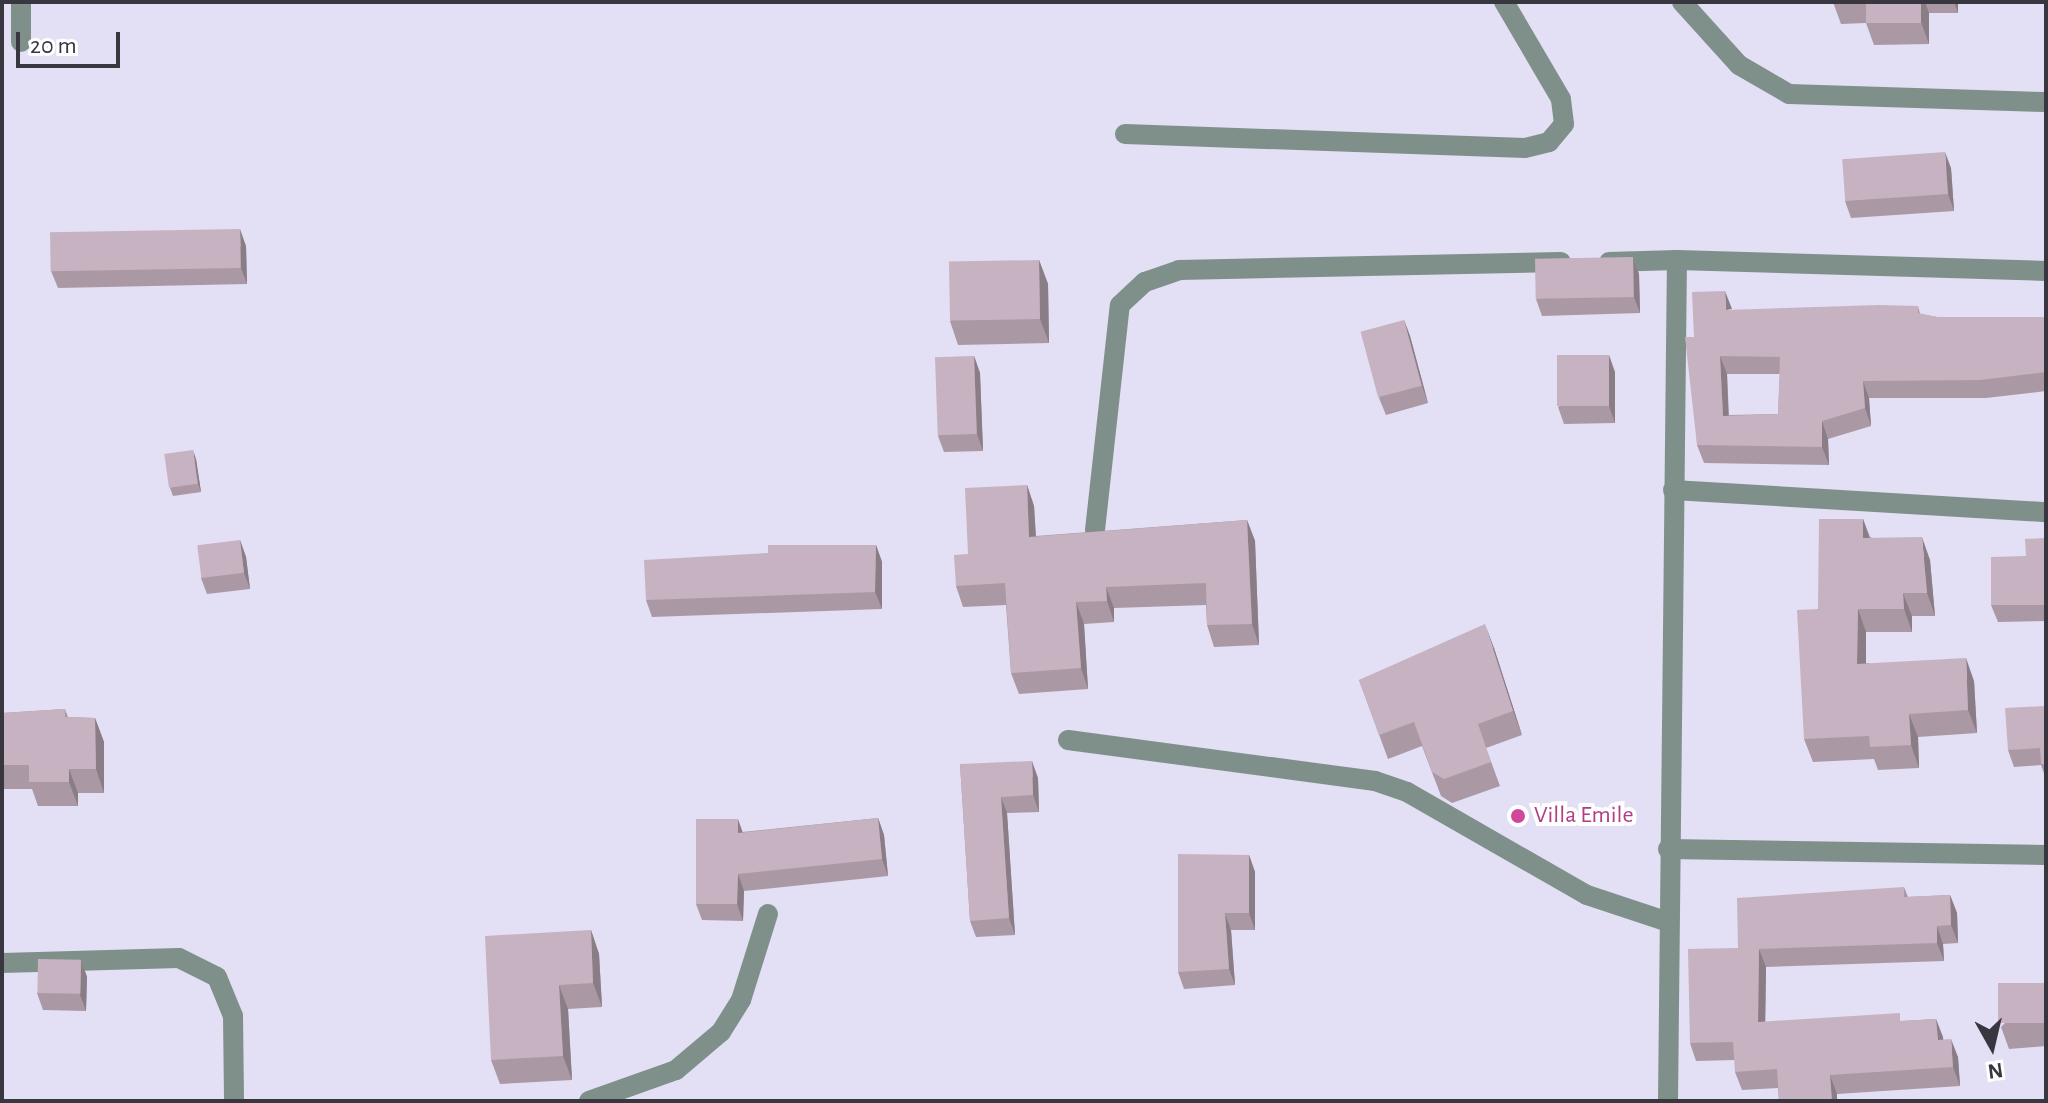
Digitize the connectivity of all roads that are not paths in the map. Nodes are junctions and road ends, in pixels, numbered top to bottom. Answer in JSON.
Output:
{"nodes":[{"id":1,"x":21,"y":2,"type":"edge"},
{"id":2,"x":1504,"y":2,"type":"edge"},
{"id":3,"x":1682,"y":2,"type":"edge"},
{"id":4,"x":21,"y":42,"type":"dead end"},
{"id":5,"x":2046,"y":102,"type":"edge"},
{"id":6,"x":1125,"y":134,"type":"dead end"},
{"id":7,"x":1677,"y":260,"type":"junction"},
{"id":8,"x":2046,"y":271,"type":"edge"},
{"id":9,"x":1673,"y":490,"type":"junction"},
{"id":10,"x":2046,"y":512,"type":"edge"},
{"id":11,"x":1095,"y":530,"type":"edge"},
{"id":12,"x":1068,"y":740,"type":"dead end"},
{"id":13,"x":1668,"y":849,"type":"junction"},
{"id":14,"x":2046,"y":855,"type":"edge"},
{"id":15,"x":768,"y":914,"type":"dead end"},
{"id":16,"x":1668,"y":922,"type":"junction"},
{"id":17,"x":2,"y":963,"type":"edge"},
{"id":18,"x":234,"y":1101,"type":"edge"},
{"id":19,"x":589,"y":1101,"type":"edge"},
{"id":20,"x":1668,"y":1101,"type":"edge"}],
"edges":[{"from":1,"to":4,"type":"street"},
{"from":2,"to":6,"type":"street"},
{"from":3,"to":5,"type":"street"},
{"from":7,"to":8,"type":"street"},
{"from":7,"to":9,"type":"street"},
{"from":7,"to":11,"type":"street"},
{"from":9,"to":10,"type":"street"},
{"from":9,"to":13,"type":"street"},
{"from":12,"to":16,"type":"street"},
{"from":13,"to":14,"type":"street"},
{"from":13,"to":16,"type":"street"},
{"from":15,"to":19,"type":"street"},
{"from":16,"to":20,"type":"street"},
{"from":17,"to":18,"type":"street"}]}
